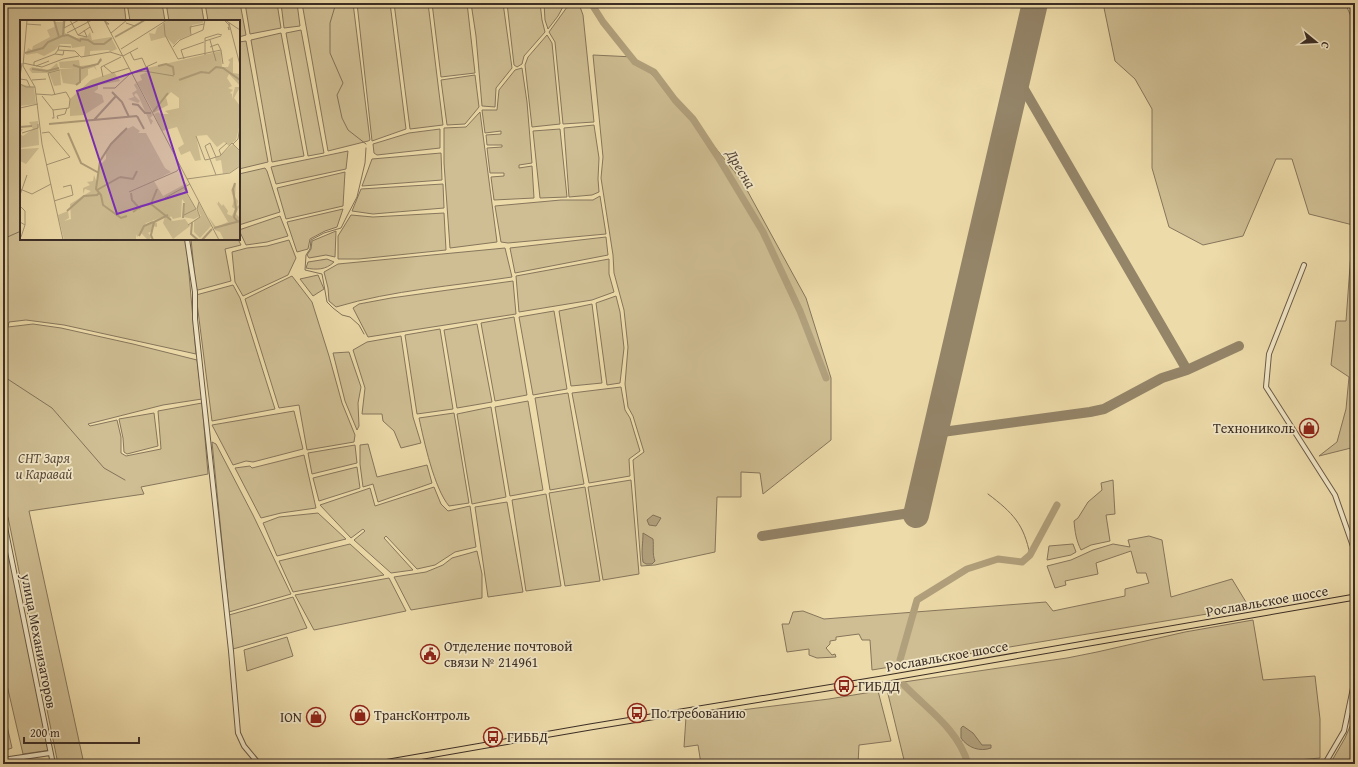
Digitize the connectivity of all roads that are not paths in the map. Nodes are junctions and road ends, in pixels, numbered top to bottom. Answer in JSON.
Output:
{"nodes":[{"id":1,"x":187,"y":240,"type":"edge"},
{"id":2,"x":1304,"y":265,"type":"dead end"},
{"id":3,"x":4,"y":522,"type":"dead end"},
{"id":4,"x":1355,"y":552,"type":"edge"},
{"id":5,"x":1355,"y":597,"type":"edge"},
{"id":6,"x":1355,"y":669,"type":"edge"},
{"id":7,"x":50,"y":753,"type":"junction"},
{"id":8,"x":3,"y":760,"type":"edge"},
{"id":9,"x":1327,"y":760,"type":"dead end"},
{"id":10,"x":53,"y":764,"type":"edge"},
{"id":11,"x":259,"y":764,"type":"edge"},
{"id":12,"x":378,"y":764,"type":"edge"}],
"edges":[{"from":1,"to":11,"type":"street"},
{"from":2,"to":4,"type":"street"},
{"from":3,"to":7,"type":"street","name":"улица Механизаторов"},
{"from":5,"to":12,"type":"main road","name":"Рославльское шоссе"},
{"from":6,"to":9,"type":"street"},
{"from":7,"to":8,"type":"street"},
{"from":7,"to":10,"type":"street","name":"улица Механизаторов"}]}
